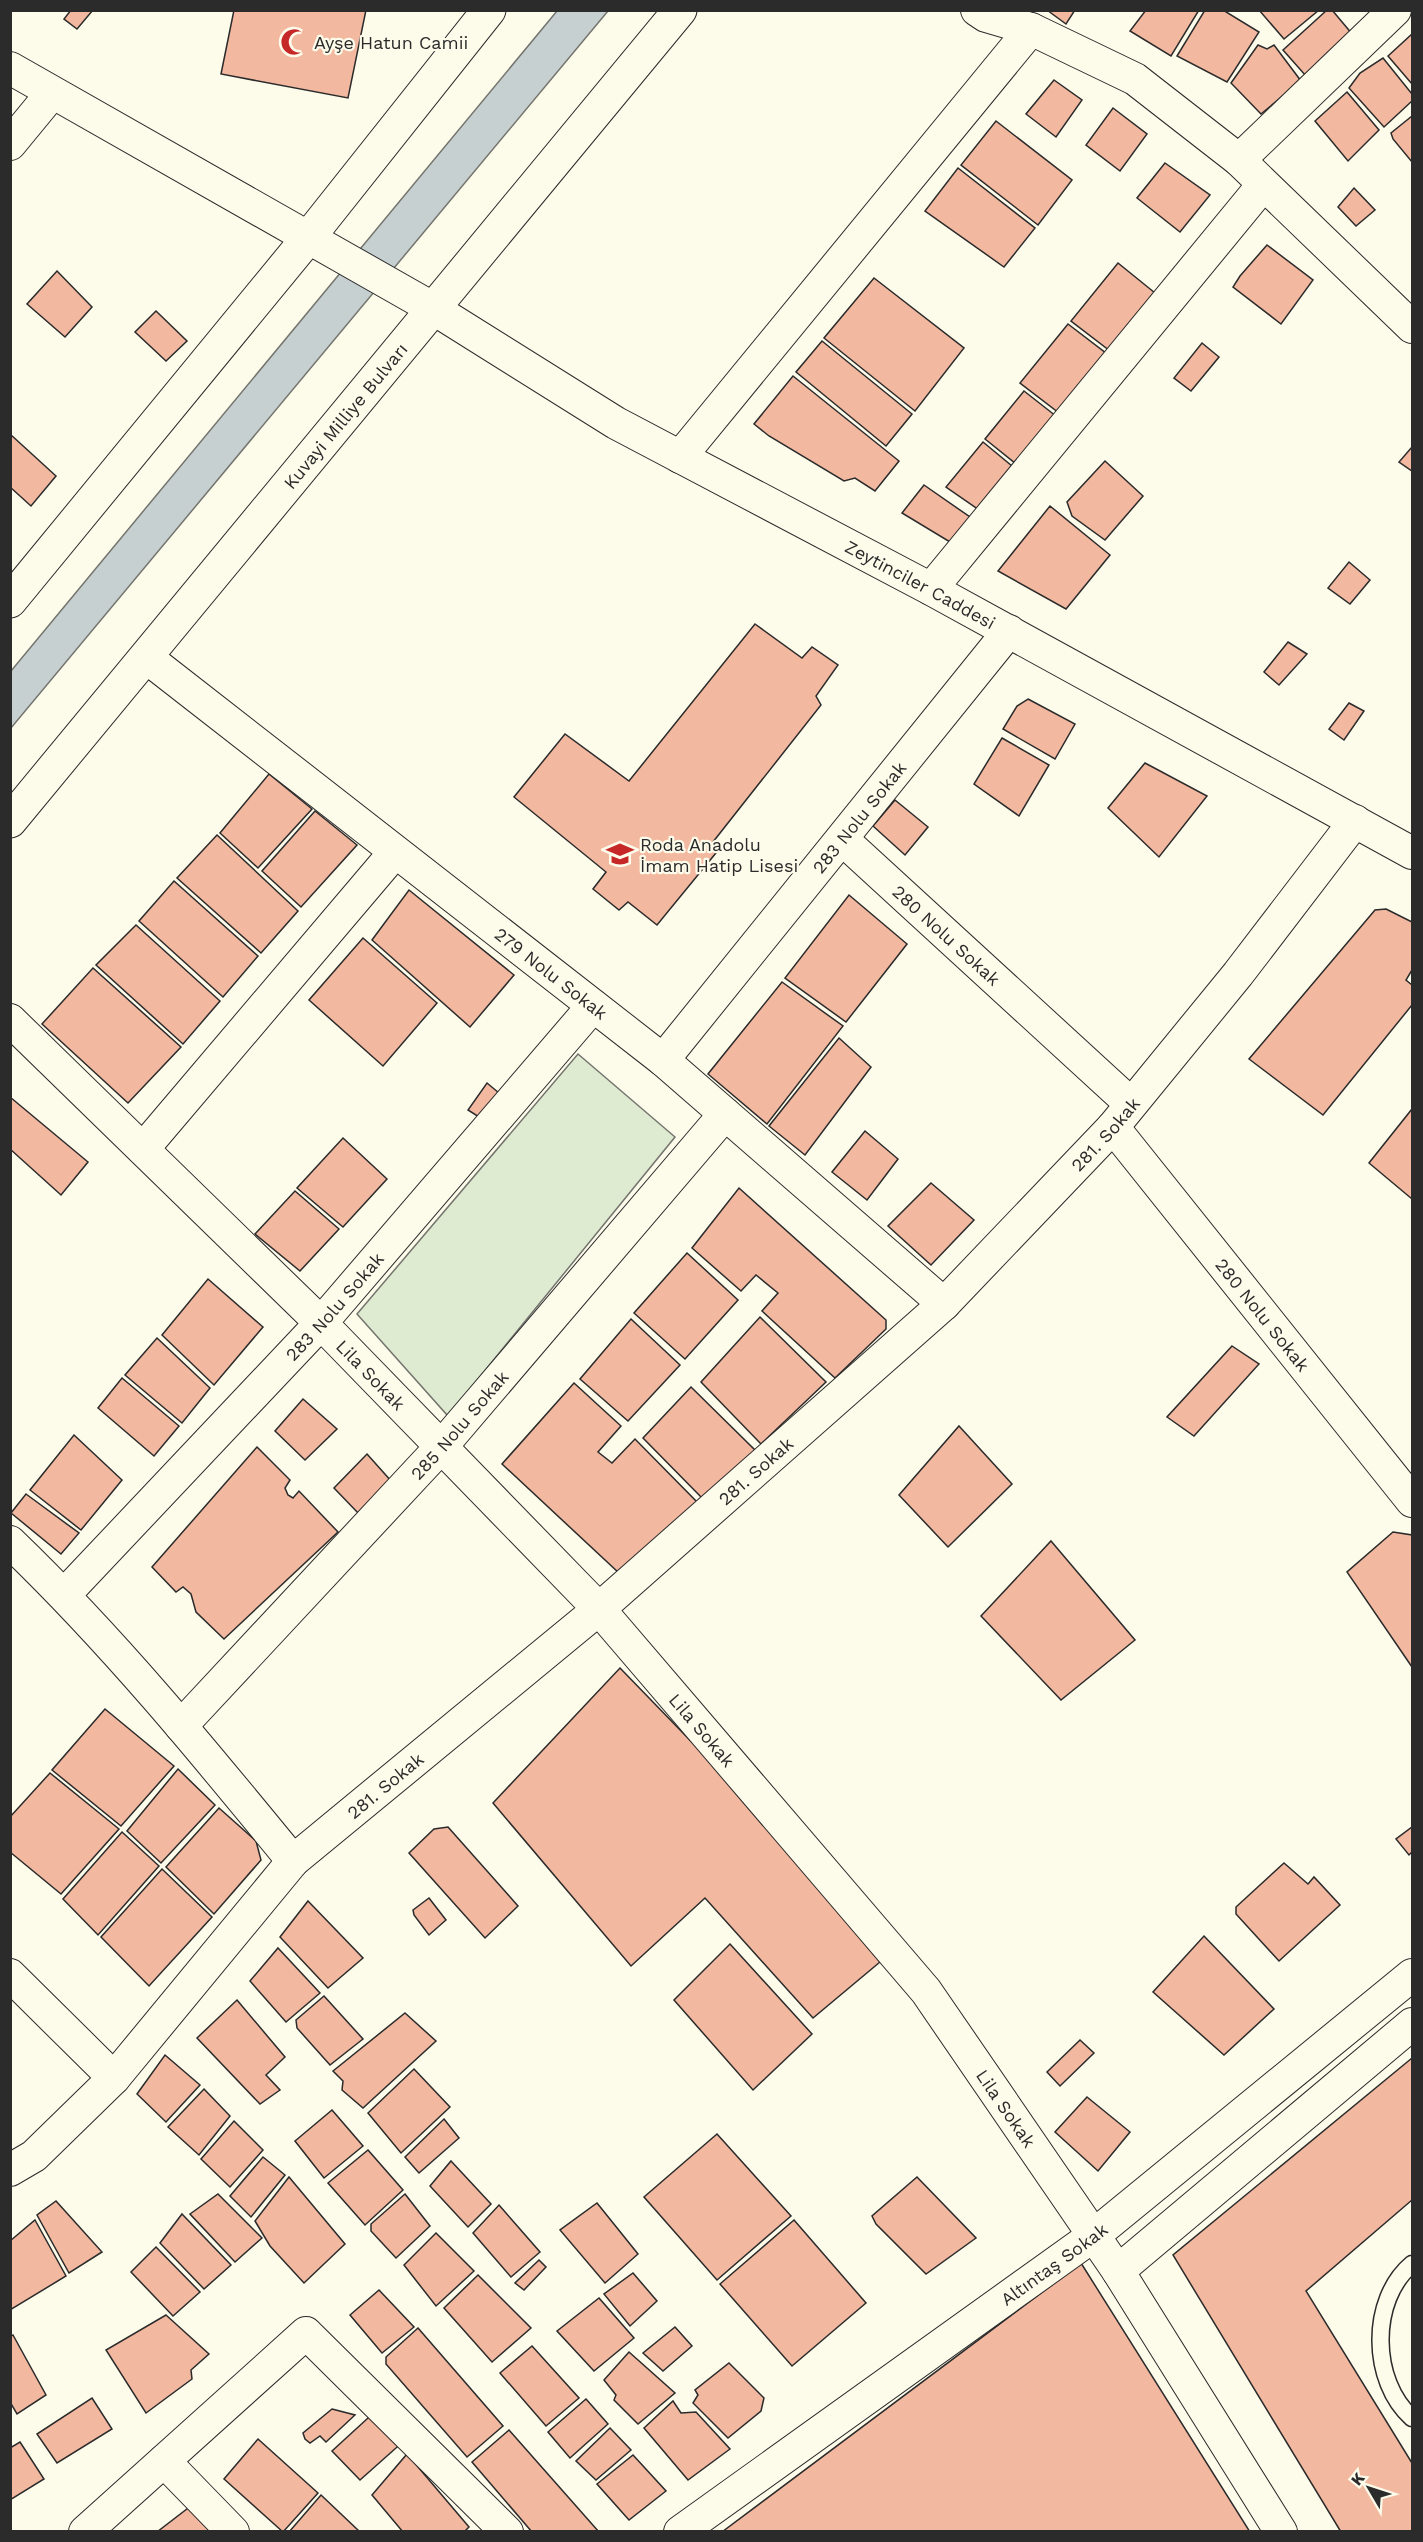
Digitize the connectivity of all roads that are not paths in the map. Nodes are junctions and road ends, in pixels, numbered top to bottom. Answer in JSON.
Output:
{"nodes":[{"id":1,"x":489,"y":10,"type":"edge"},
{"id":2,"x":680,"y":10,"type":"edge"},
{"id":3,"x":1391,"y":11,"type":"edge"},
{"id":4,"x":985,"y":12,"type":"edge"},
{"id":5,"x":1031,"y":29,"type":"junction"},
{"id":6,"x":10,"y":68,"type":"edge"},
{"id":7,"x":52,"y":93,"type":"junction"},
{"id":8,"x":10,"y":144,"type":"edge"},
{"id":9,"x":1239,"y":160,"type":"junction"},
{"id":10,"x":1263,"y":185,"type":"junction"},
{"id":11,"x":308,"y":238,"type":"junction"},
{"id":12,"x":434,"y":309,"type":"junction"},
{"id":13,"x":1413,"y":327,"type":"edge"},
{"id":14,"x":680,"y":456,"type":"junction"},
{"id":15,"x":932,"y":589,"type":"junction"},
{"id":16,"x":10,"y":601,"type":"edge"},
{"id":17,"x":1009,"y":631,"type":"junction"},
{"id":18,"x":146,"y":657,"type":"junction"},
{"id":19,"x":10,"y":821,"type":"edge"},
{"id":20,"x":1355,"y":821,"type":"junction"},
{"id":21,"x":842,"y":839,"type":"junction"},
{"id":22,"x":395,"y":852,"type":"junction"},
{"id":23,"x":1413,"y":852,"type":"edge"},
{"id":24,"x":593,"y":1006,"type":"junction"},
{"id":25,"x":10,"y":1020,"type":"edge"},
{"id":26,"x":663,"y":1060,"type":"junction"},
{"id":27,"x":725,"y":1114,"type":"junction"},
{"id":28,"x":1122,"y":1115,"type":"junction"},
{"id":29,"x":143,"y":1149,"type":"junction"},
{"id":30,"x":944,"y":1304,"type":"junction"},
{"id":31,"x":321,"y":1323,"type":"junction"},
{"id":32,"x":441,"y":1447,"type":"junction"},
{"id":33,"x":1412,"y":1499,"type":"edge"},
{"id":34,"x":10,"y":1542,"type":"edge"},
{"id":35,"x":65,"y":1594,"type":"junction"},
{"id":36,"x":599,"y":1609,"type":"junction"},
{"id":37,"x":181,"y":1726,"type":"junction"},
{"id":38,"x":293,"y":1861,"type":"junction"},
{"id":39,"x":10,"y":1975,"type":"edge"},
{"id":40,"x":1413,"y":1975,"type":"edge"},
{"id":41,"x":1413,"y":2024,"type":"edge"},
{"id":42,"x":114,"y":2078,"type":"junction"},
{"id":43,"x":10,"y":2170,"type":"edge"},
{"id":44,"x":1094,"y":2236,"type":"junction"},
{"id":45,"x":1413,"y":2264,"type":"edge"},
{"id":46,"x":1118,"y":2271,"type":"junction"},
{"id":47,"x":1413,"y":2418,"type":"edge"},
{"id":48,"x":164,"y":2461,"type":"junction"},
{"id":49,"x":85,"y":2532,"type":"edge"},
{"id":50,"x":233,"y":2532,"type":"edge"},
{"id":51,"x":507,"y":2532,"type":"edge"},
{"id":52,"x":680,"y":2532,"type":"edge"},
{"id":53,"x":1281,"y":2532,"type":"edge"}],
"edges":[{"from":1,"to":11,"type":"main road"},
{"from":2,"to":12,"type":"main road","name":"Kuvayi Milliye Bulvarı"},
{"from":3,"to":9,"type":"street"},
{"from":4,"to":5,"type":"street"},
{"from":5,"to":9,"type":"street"},
{"from":5,"to":14,"type":"street"},
{"from":6,"to":7,"type":"street","name":"Zeytinciler Caddesi"},
{"from":7,"to":8,"type":"street"},
{"from":7,"to":11,"type":"street","name":"Zeytinciler Caddesi"},
{"from":9,"to":10,"type":"street"},
{"from":10,"to":13,"type":"street"},
{"from":10,"to":15,"type":"street"},
{"from":11,"to":12,"type":"street","name":"Zeytinciler Caddesi"},
{"from":11,"to":16,"type":"main road"},
{"from":12,"to":14,"type":"street","name":"Zeytinciler Caddesi"},
{"from":12,"to":18,"type":"main road","name":"Kuvayi Milliye Bulvarı"},
{"from":14,"to":15,"type":"street","name":"Zeytinciler Caddesi"},
{"from":15,"to":17,"type":"street","name":"Zeytinciler Caddesi"},
{"from":17,"to":20,"type":"street","name":"Zeytinciler Caddesi"},
{"from":17,"to":21,"type":"street","name":"283 Nolu Sokak"},
{"from":18,"to":19,"type":"main road","name":"Kuvayi Milliye Bulvarı"},
{"from":18,"to":22,"type":"street","name":"279 Nolu Sokak"},
{"from":20,"to":23,"type":"street","name":"Zeytinciler Caddesi"},
{"from":20,"to":28,"type":"street","name":"281. Sokak"},
{"from":21,"to":26,"type":"street","name":"283 Nolu Sokak"},
{"from":21,"to":28,"type":"street","name":"280 Nolu Sokak"},
{"from":22,"to":24,"type":"street","name":"279 Nolu Sokak"},
{"from":22,"to":29,"type":"street"},
{"from":24,"to":26,"type":"street","name":"279 Nolu Sokak"},
{"from":24,"to":31,"type":"street","name":"283 Nolu Sokak"},
{"from":25,"to":29,"type":"street","name":"Lila Sokak"},
{"from":26,"to":27,"type":"street","name":"279 Nolu Sokak"},
{"from":27,"to":30,"type":"street","name":"279 Nolu Sokak"},
{"from":27,"to":32,"type":"street","name":"285 Nolu Sokak"},
{"from":28,"to":30,"type":"street","name":"281. Sokak"},
{"from":28,"to":33,"type":"street","name":"280 Nolu Sokak"},
{"from":29,"to":31,"type":"street","name":"Lila Sokak"},
{"from":30,"to":36,"type":"street","name":"281. Sokak"},
{"from":31,"to":32,"type":"street","name":"Lila Sokak"},
{"from":31,"to":35,"type":"street","name":"283 Nolu Sokak"},
{"from":32,"to":36,"type":"street","name":"Lila Sokak"},
{"from":32,"to":37,"type":"street","name":"285 Nolu Sokak"},
{"from":34,"to":35,"type":"street"},
{"from":35,"to":37,"type":"street"},
{"from":36,"to":38,"type":"street","name":"281. Sokak"},
{"from":36,"to":44,"type":"street","name":"Lila Sokak"},
{"from":37,"to":38,"type":"street"},
{"from":38,"to":42,"type":"street","name":"281. Sokak"},
{"from":39,"to":42,"type":"street"},
{"from":40,"to":44,"type":"street","name":"Altıntaş Sokak"},
{"from":41,"to":46,"type":"street"},
{"from":42,"to":43,"type":"street","name":"281. Sokak"},
{"from":44,"to":46,"type":"street","name":"Lila Sokak"},
{"from":44,"to":52,"type":"street","name":"Altıntaş Sokak"},
{"from":45,"to":47,"type":"lane"},
{"from":46,"to":53,"type":"street","name":"Lila Sokak"},
{"from":48,"to":49,"type":"street"},
{"from":48,"to":50,"type":"street"},
{"from":48,"to":51,"type":"street"}]}
